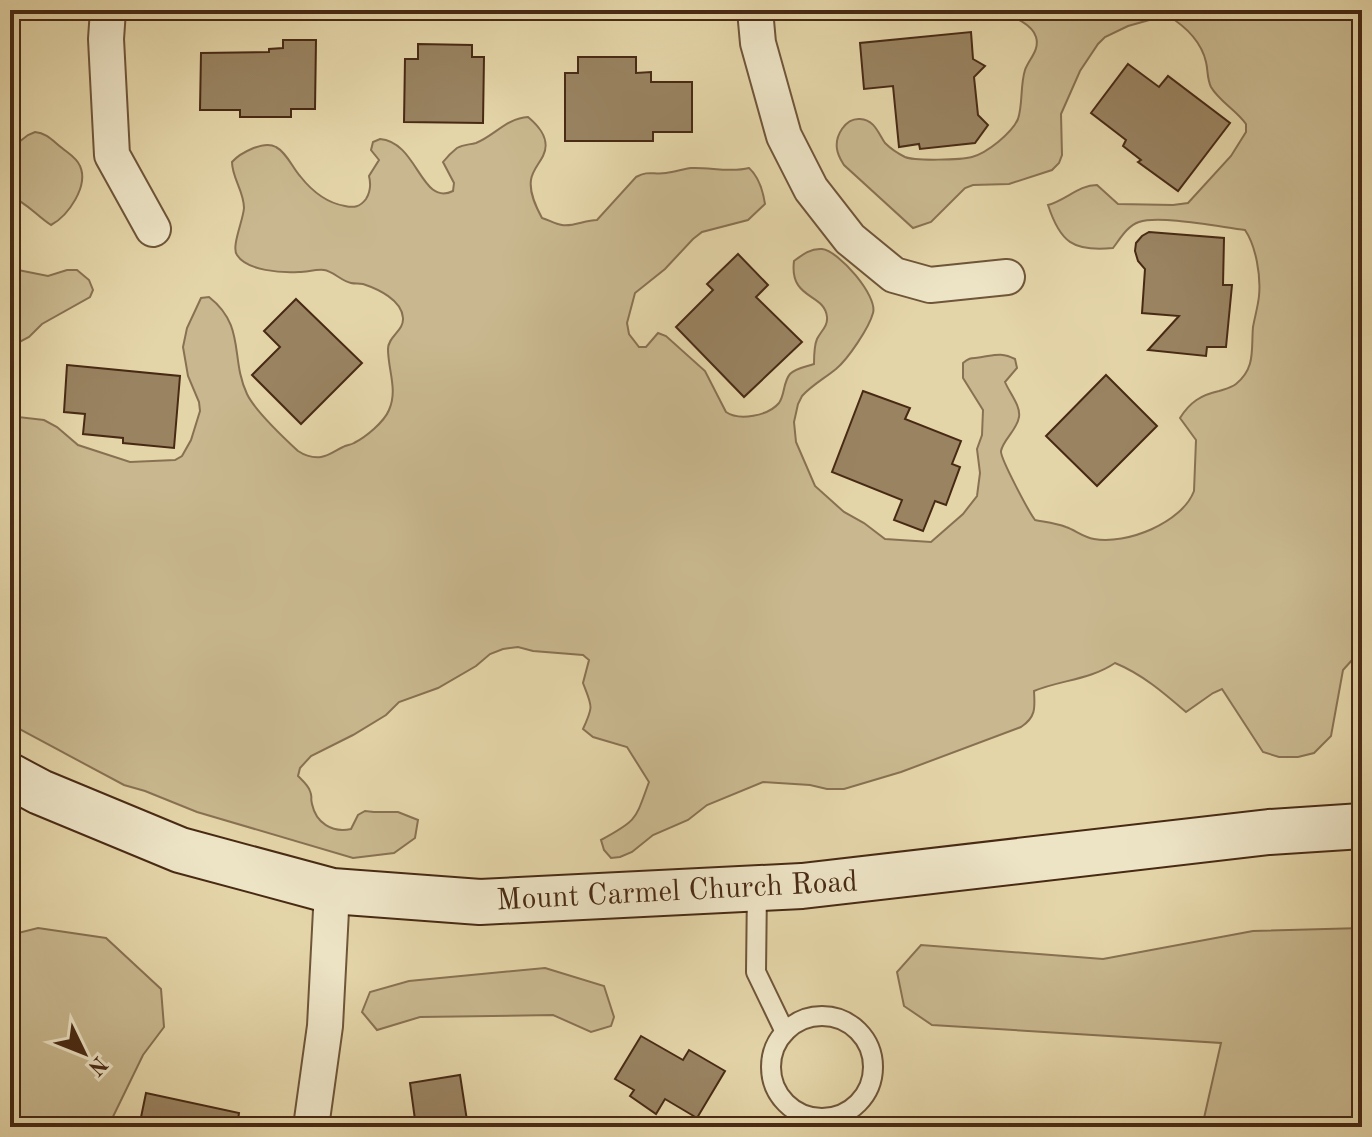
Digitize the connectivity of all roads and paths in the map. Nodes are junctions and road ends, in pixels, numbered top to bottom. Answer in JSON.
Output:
{"nodes":[{"id":1,"x":108,"y":10,"type":"edge"},
{"id":2,"x":755,"y":10,"type":"edge"},
{"id":3,"x":153,"y":229,"type":"dead end"},
{"id":4,"x":1007,"y":277,"type":"dead end"},
{"id":5,"x":10,"y":776,"type":"edge"},
{"id":6,"x":1362,"y":826,"type":"edge"},
{"id":7,"x":757,"y":888,"type":"junction"},
{"id":8,"x":332,"y":891,"type":"junction"},
{"id":9,"x":785,"y":1032,"type":"junction"},
{"id":10,"x":311,"y":1127,"type":"edge"}],
"edges":[{"from":1,"to":3,"type":"street"},
{"from":2,"to":4,"type":"street"},
{"from":5,"to":8,"type":"main road","name":"Mount Carmel Church Road"},
{"from":6,"to":7,"type":"main road","name":"Mount Carmel Church Road"},
{"from":7,"to":8,"type":"main road","name":"Mount Carmel Church Road"},
{"from":7,"to":9,"type":"lane"},
{"from":8,"to":10,"type":"street"},
{"from":9,"to":9,"type":"lane"}]}
